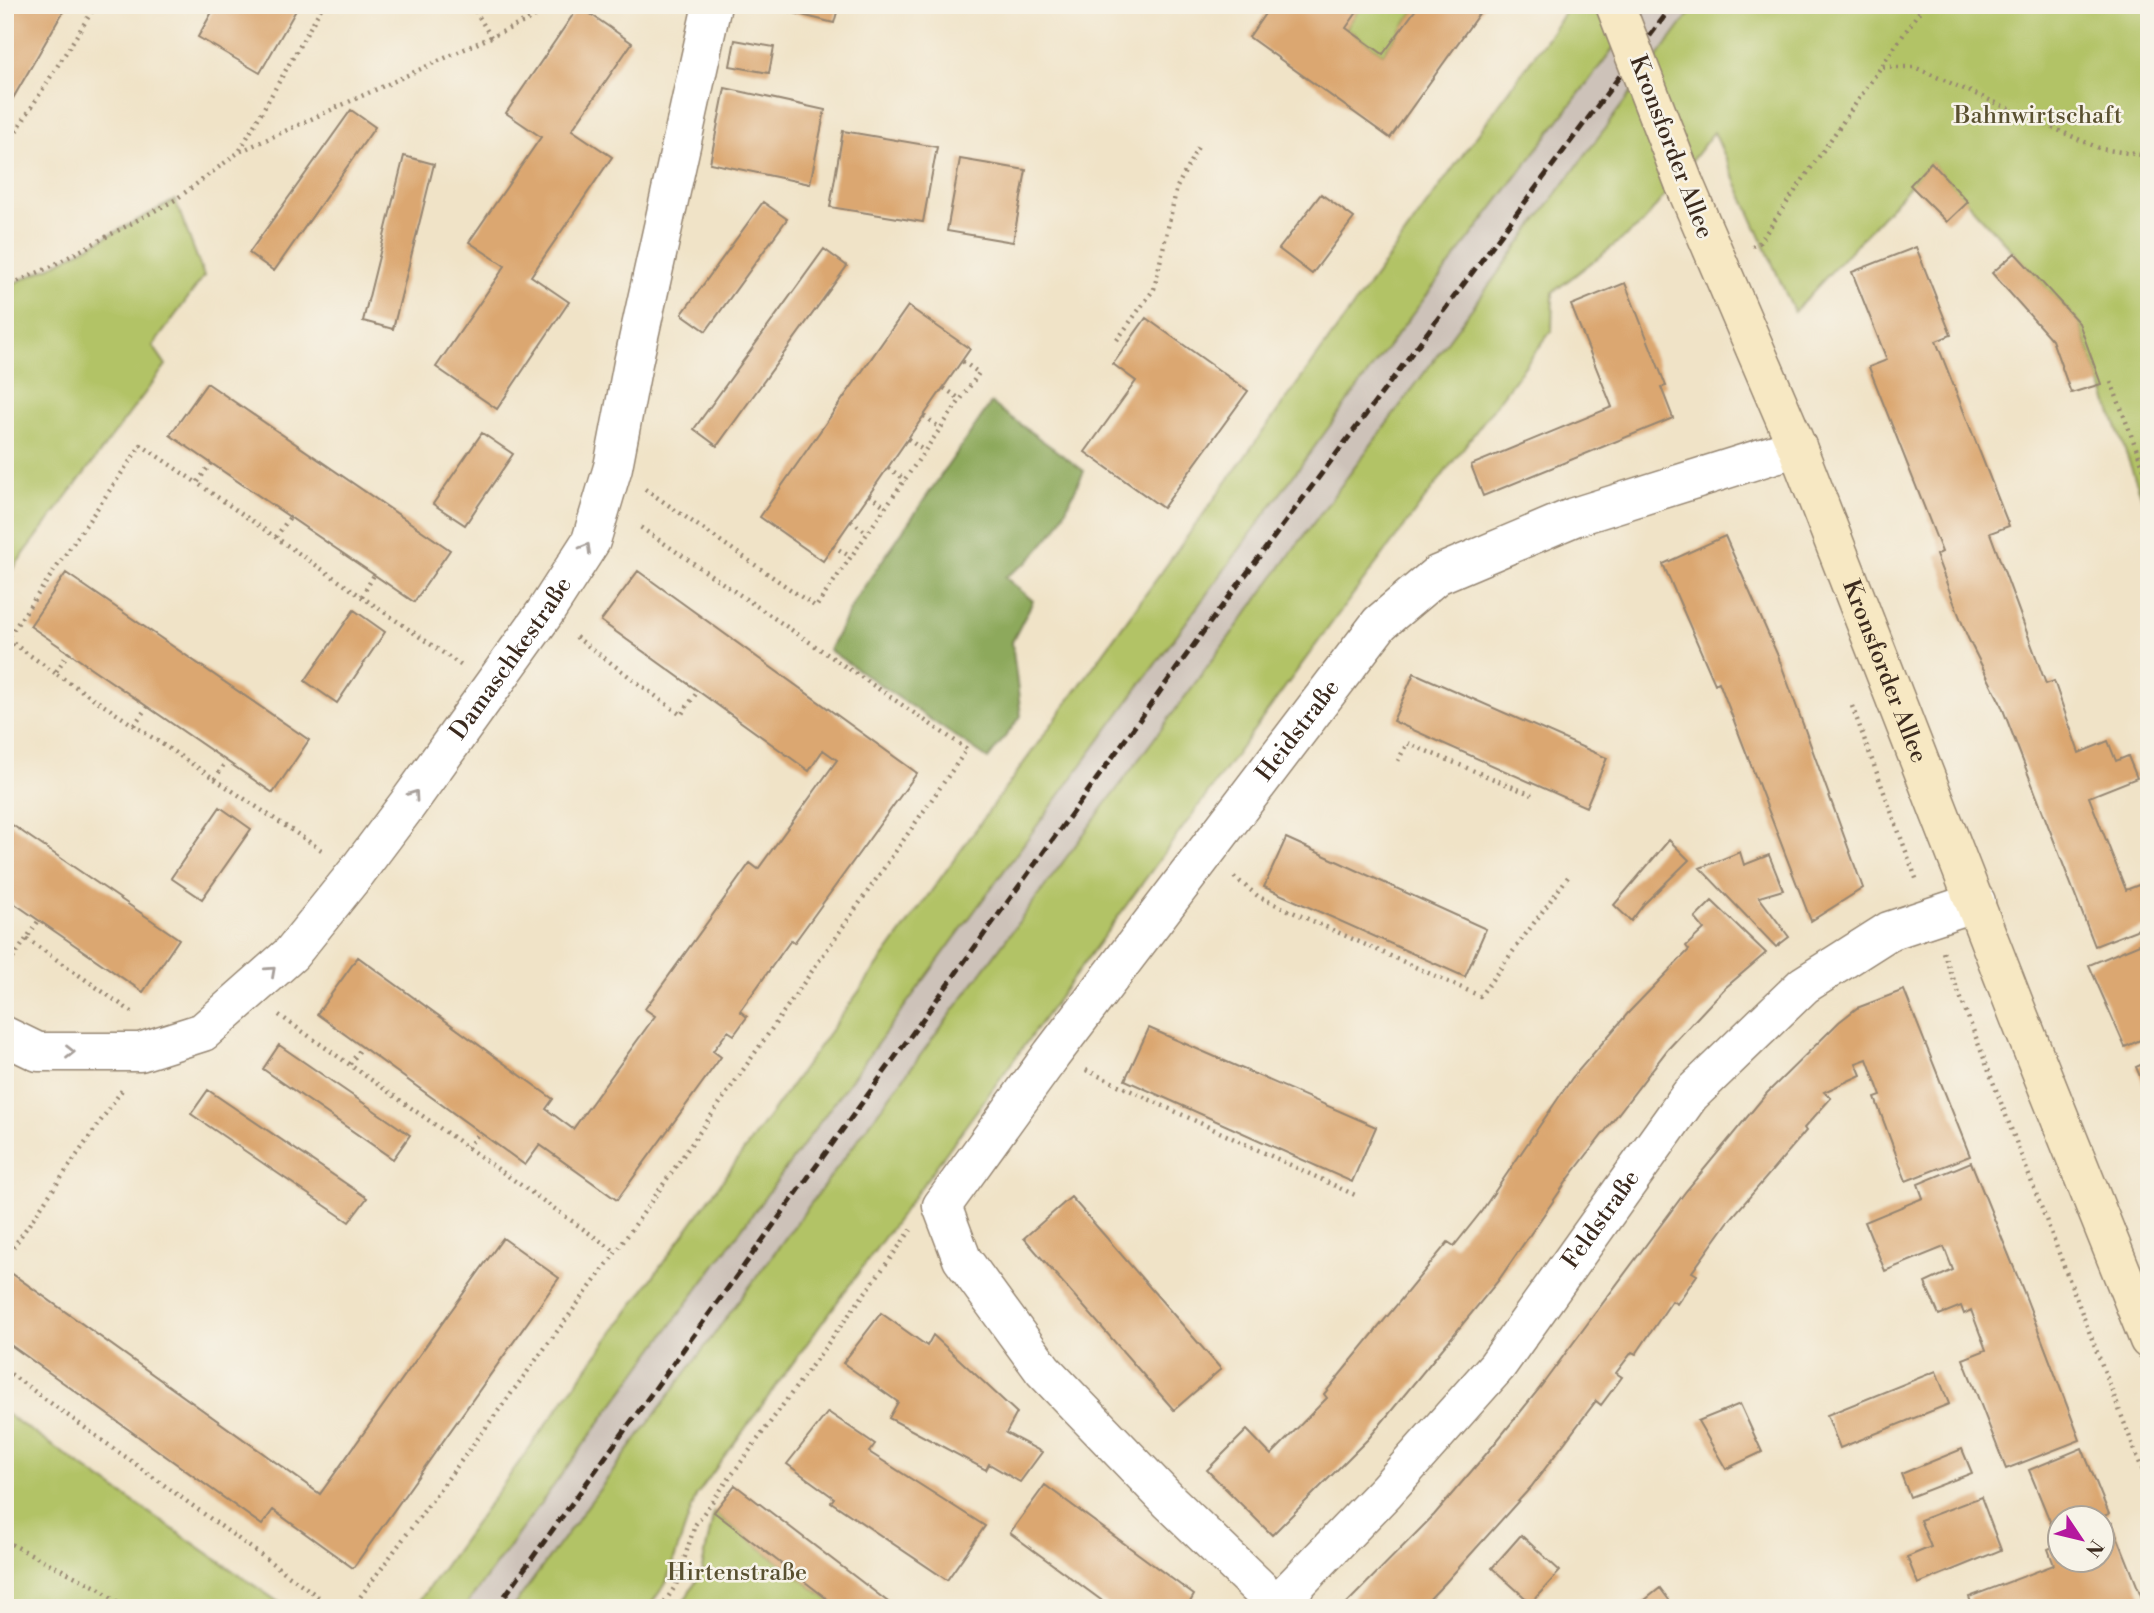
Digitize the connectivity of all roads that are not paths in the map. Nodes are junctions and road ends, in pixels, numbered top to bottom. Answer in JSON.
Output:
{"nodes":[{"id":1,"x":712,"y":5,"type":"edge"},
{"id":2,"x":1615,"y":5,"type":"edge"},
{"id":3,"x":1797,"y":447,"type":"junction"},
{"id":4,"x":1976,"y":902,"type":"junction"},
{"id":5,"x":5,"y":1036,"type":"edge"},
{"id":6,"x":2149,"y":1340,"type":"edge"},
{"id":7,"x":1278,"y":1606,"type":"edge"}],
"edges":[{"from":5,"to":1,"type":"street","name":"Damaschkestraße","one_way":true},
{"from":2,"to":3,"type":"main road","name":"Kronsforder Allee","bridge":true},
{"from":3,"to":4,"type":"main road","name":"Kronsforder Allee"},
{"from":3,"to":7,"type":"street","name":"Heidstraße"},
{"from":4,"to":6,"type":"main road","name":"Kronsforder Allee"},
{"from":4,"to":7,"type":"street","name":"Feldstraße"}]}
